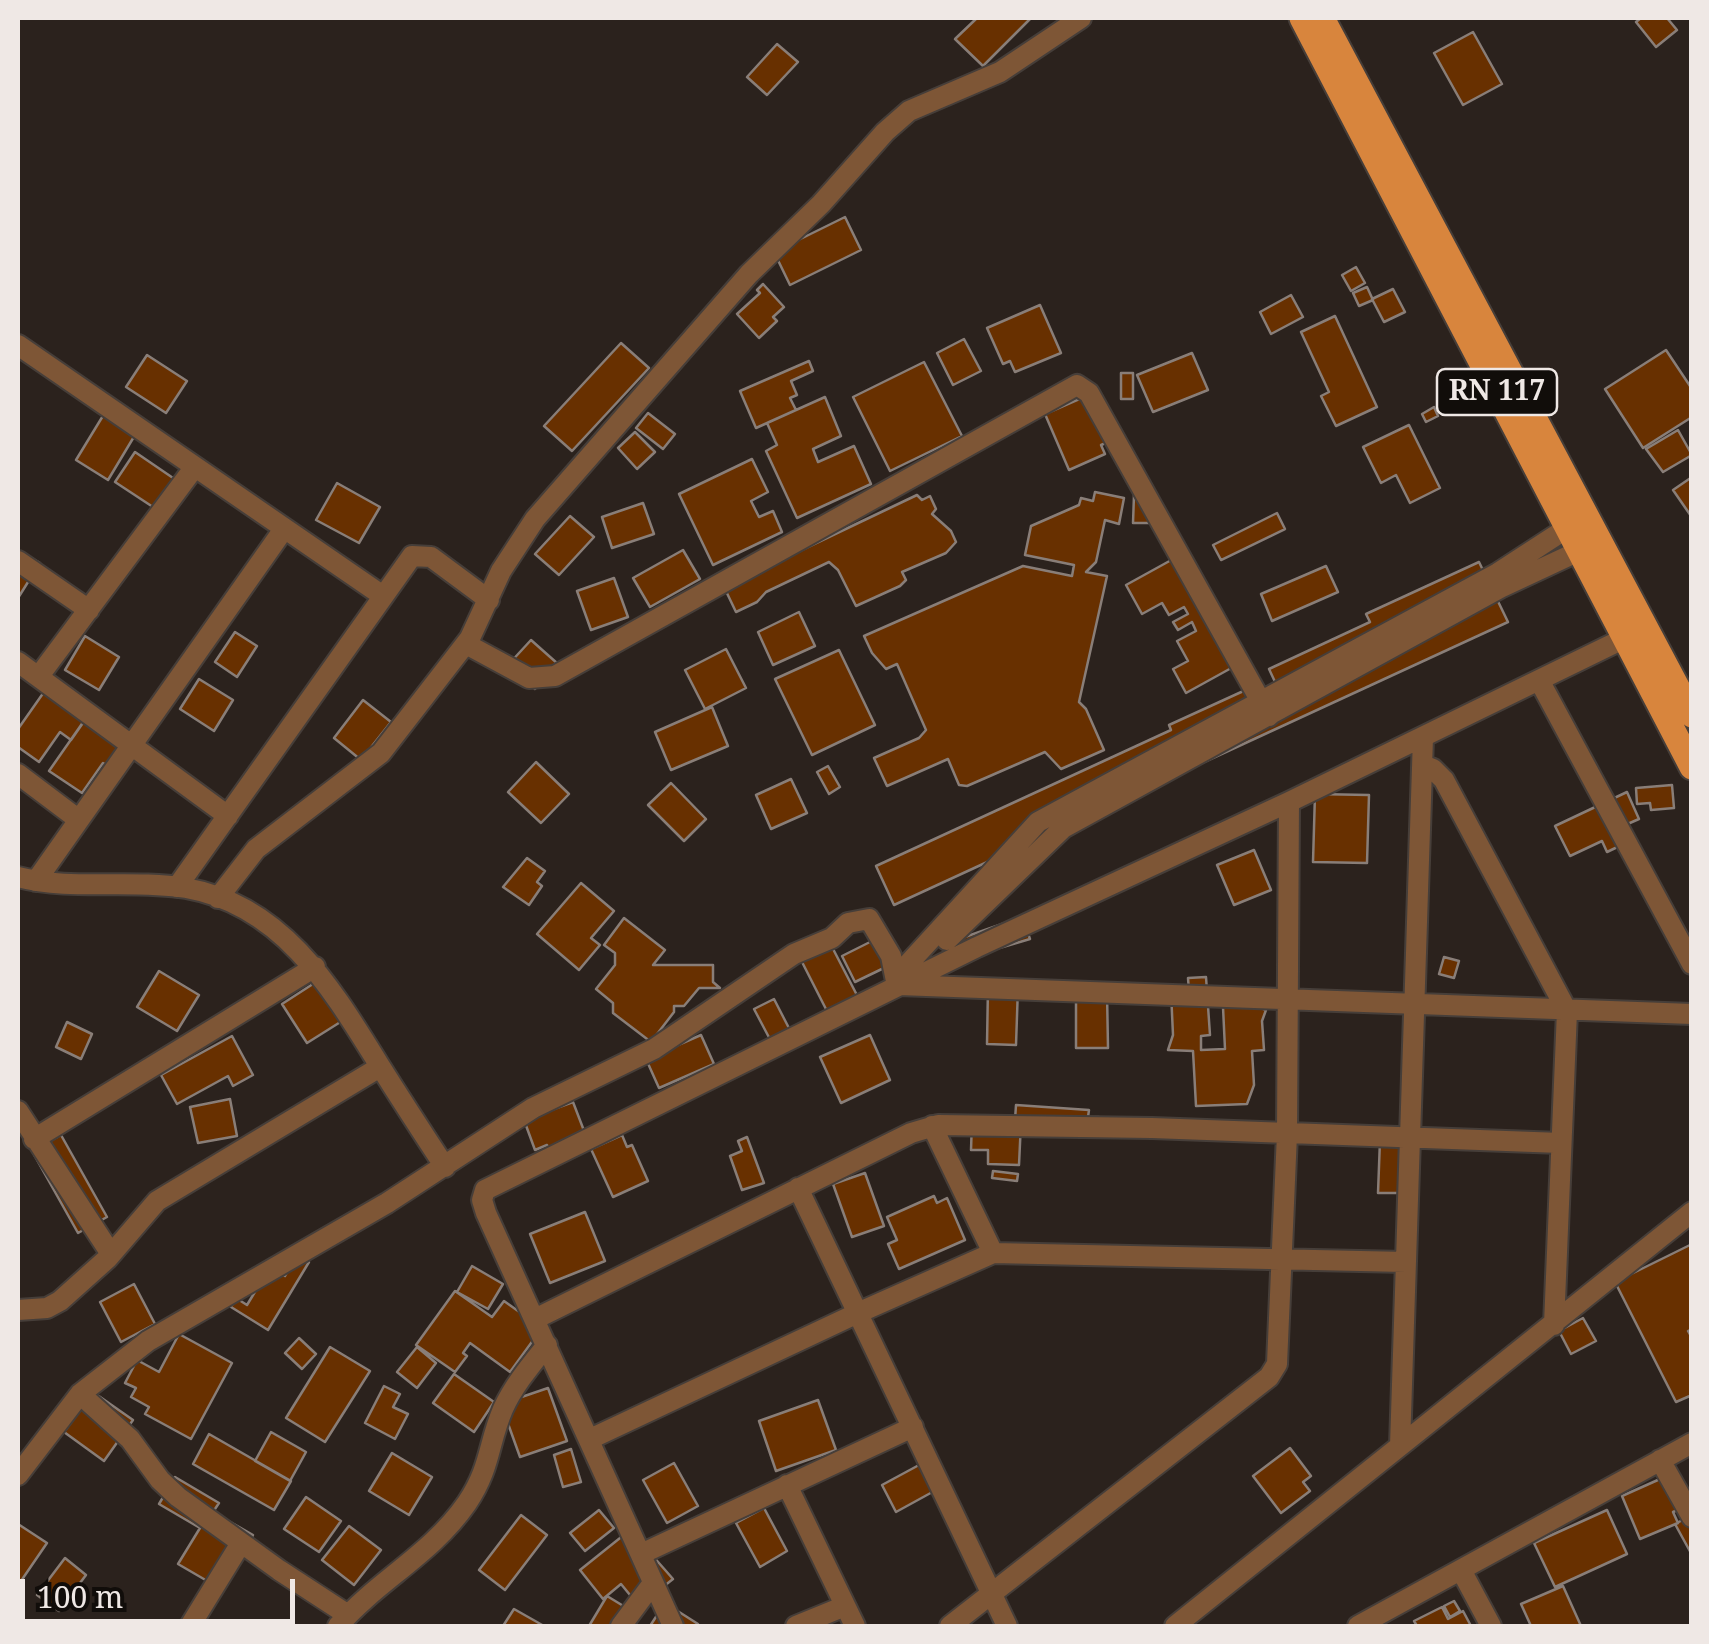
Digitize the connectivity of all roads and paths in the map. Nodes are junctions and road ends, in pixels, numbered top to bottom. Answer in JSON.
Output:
{"nodes":[{"id":1,"x":1081,"y":18,"type":"edge"},
{"id":2,"x":1302,"y":18,"type":"edge"},
{"id":3,"x":1322,"y":18,"type":"edge"},
{"id":4,"x":18,"y":345,"type":"edge"},
{"id":5,"x":194,"y":468,"type":"junction"},
{"id":6,"x":1575,"y":523,"type":"junction"},
{"id":7,"x":284,"y":529,"type":"junction"},
{"id":8,"x":1588,"y":547,"type":"junction"},
{"id":9,"x":18,"y":561,"type":"edge"},
{"id":10,"x":383,"y":596,"type":"junction"},
{"id":11,"x":489,"y":600,"type":"junction"},
{"id":12,"x":89,"y":610,"type":"junction"},
{"id":13,"x":1625,"y":638,"type":"junction"},
{"id":14,"x":466,"y":644,"type":"junction"},
{"id":15,"x":18,"y":662,"type":"edge"},
{"id":16,"x":39,"y":676,"type":"junction"},
{"id":17,"x":1539,"y":680,"type":"junction"},
{"id":18,"x":1266,"y":709,"type":"junction"},
{"id":19,"x":1692,"y":715,"type":"edge"},
{"id":20,"x":1423,"y":737,"type":"junction"},
{"id":21,"x":134,"y":745,"type":"junction"},
{"id":22,"x":1423,"y":766,"type":"junction"},
{"id":23,"x":1692,"y":767,"type":"edge"},
{"id":24,"x":18,"y":774,"type":"edge"},
{"id":25,"x":1290,"y":802,"type":"junction"},
{"id":26,"x":228,"y":816,"type":"junction"},
{"id":27,"x":80,"y":820,"type":"junction"},
{"id":28,"x":27,"y":879,"type":"edge"},
{"id":29,"x":177,"y":887,"type":"junction"},
{"id":30,"x":218,"y":898,"type":"junction"},
{"id":31,"x":1692,"y":964,"type":"edge"},
{"id":32,"x":315,"y":968,"type":"junction"},
{"id":33,"x":900,"y":985,"type":"junction"},
{"id":34,"x":1289,"y":999,"type":"junction"},
{"id":35,"x":1412,"y":1004,"type":"junction"},
{"id":36,"x":1567,"y":1011,"type":"junction"},
{"id":37,"x":1692,"y":1014,"type":"edge"},
{"id":38,"x":380,"y":1066,"type":"junction"},
{"id":39,"x":18,"y":1112,"type":"edge"},
{"id":40,"x":932,"y":1126,"type":"junction"},
{"id":41,"x":1287,"y":1134,"type":"junction"},
{"id":42,"x":34,"y":1138,"type":"junction"},
{"id":43,"x":1408,"y":1138,"type":"junction"},
{"id":44,"x":1560,"y":1143,"type":"junction"},
{"id":45,"x":444,"y":1167,"type":"junction"},
{"id":46,"x":798,"y":1188,"type":"junction"},
{"id":47,"x":1692,"y":1212,"type":"edge"},
{"id":48,"x":993,"y":1253,"type":"junction"},
{"id":49,"x":111,"y":1254,"type":"junction"},
{"id":50,"x":1281,"y":1258,"type":"junction"},
{"id":51,"x":1406,"y":1262,"type":"junction"},
{"id":52,"x":18,"y":1310,"type":"edge"},
{"id":53,"x":860,"y":1312,"type":"junction"},
{"id":54,"x":535,"y":1319,"type":"junction"},
{"id":55,"x":1554,"y":1325,"type":"junction"},
{"id":56,"x":547,"y":1345,"type":"junction"},
{"id":57,"x":80,"y":1394,"type":"junction"},
{"id":58,"x":912,"y":1427,"type":"junction"},
{"id":59,"x":590,"y":1439,"type":"junction"},
{"id":60,"x":1692,"y":1443,"type":"edge"},
{"id":61,"x":1400,"y":1446,"type":"junction"},
{"id":62,"x":1660,"y":1460,"type":"junction"},
{"id":63,"x":18,"y":1474,"type":"edge"},
{"id":64,"x":788,"y":1486,"type":"junction"},
{"id":65,"x":1692,"y":1517,"type":"edge"},
{"id":66,"x":241,"y":1543,"type":"junction"},
{"id":67,"x":641,"y":1554,"type":"junction"},
{"id":68,"x":1461,"y":1570,"type":"junction"},
{"id":69,"x":653,"y":1582,"type":"junction"},
{"id":70,"x":992,"y":1593,"type":"junction"},
{"id":71,"x":844,"y":1606,"type":"junction"},
{"id":72,"x":343,"y":1621,"type":"edge"},
{"id":73,"x":1381,"y":1621,"type":"edge"},
{"id":74,"x":190,"y":1626,"type":"edge"},
{"id":75,"x":621,"y":1626,"type":"edge"},
{"id":76,"x":672,"y":1626,"type":"edge"},
{"id":77,"x":796,"y":1626,"type":"edge"},
{"id":78,"x":854,"y":1626,"type":"edge"},
{"id":79,"x":950,"y":1626,"type":"edge"},
{"id":80,"x":1007,"y":1626,"type":"edge"},
{"id":81,"x":1176,"y":1626,"type":"edge"},
{"id":82,"x":1358,"y":1626,"type":"edge"},
{"id":83,"x":1491,"y":1626,"type":"edge"}],
"edges":[{"from":1,"to":11,"type":"street"},
{"from":2,"to":6,"type":"main road","number":"RN 117"},
{"from":3,"to":6,"type":"main road","number":"RN 117"},
{"from":4,"to":5,"type":"street"},
{"from":5,"to":7,"type":"street"},
{"from":5,"to":12,"type":"street"},
{"from":6,"to":8,"type":"main road","number":"RN 117"},
{"from":6,"to":18,"type":"street"},
{"from":7,"to":10,"type":"street"},
{"from":7,"to":21,"type":"street"},
{"from":8,"to":13,"type":"main road","number":"RN 117"},
{"from":8,"to":18,"type":"street"},
{"from":8,"to":19,"type":"main road","number":"RN 117"},
{"from":9,"to":12,"type":"street"},
{"from":10,"to":11,"type":"street"},
{"from":10,"to":26,"type":"street"},
{"from":11,"to":14,"type":"street"},
{"from":12,"to":16,"type":"street"},
{"from":13,"to":17,"type":"street"},
{"from":13,"to":23,"type":"main road","number":"RN 117"},
{"from":14,"to":18,"type":"street"},
{"from":14,"to":30,"type":"street"},
{"from":15,"to":16,"type":"street"},
{"from":16,"to":21,"type":"street"},
{"from":17,"to":20,"type":"street"},
{"from":17,"to":31,"type":"street"},
{"from":18,"to":33,"type":"street"},
{"from":20,"to":22,"type":"street"},
{"from":20,"to":25,"type":"street"},
{"from":21,"to":26,"type":"street"},
{"from":21,"to":27,"type":"street"},
{"from":22,"to":35,"type":"street"},
{"from":22,"to":36,"type":"street"},
{"from":24,"to":27,"type":"street"},
{"from":25,"to":33,"type":"street"},
{"from":25,"to":34,"type":"street"},
{"from":26,"to":29,"type":"street"},
{"from":27,"to":28,"type":"street"},
{"from":28,"to":29,"type":"street"},
{"from":29,"to":30,"type":"street"},
{"from":30,"to":32,"type":"street"},
{"from":32,"to":38,"type":"street"},
{"from":32,"to":42,"type":"street"},
{"from":33,"to":34,"type":"street"},
{"from":33,"to":45,"type":"street"},
{"from":33,"to":54,"type":"street"},
{"from":34,"to":35,"type":"street"},
{"from":34,"to":41,"type":"street"},
{"from":35,"to":36,"type":"street"},
{"from":35,"to":43,"type":"street"},
{"from":36,"to":37,"type":"street"},
{"from":36,"to":44,"type":"street"},
{"from":38,"to":45,"type":"street"},
{"from":38,"to":49,"type":"street"},
{"from":39,"to":42,"type":"street"},
{"from":40,"to":41,"type":"street"},
{"from":40,"to":46,"type":"street"},
{"from":40,"to":48,"type":"street"},
{"from":41,"to":43,"type":"street"},
{"from":41,"to":50,"type":"street"},
{"from":42,"to":49,"type":"street"},
{"from":43,"to":44,"type":"street"},
{"from":43,"to":51,"type":"street"},
{"from":44,"to":55,"type":"street"},
{"from":45,"to":57,"type":"street"},
{"from":46,"to":53,"type":"street"},
{"from":46,"to":54,"type":"street"},
{"from":47,"to":55,"type":"street"},
{"from":48,"to":50,"type":"street"},
{"from":48,"to":53,"type":"street"},
{"from":49,"to":52,"type":"street"},
{"from":50,"to":51,"type":"street"},
{"from":50,"to":70,"type":"street"},
{"from":51,"to":61,"type":"street"},
{"from":53,"to":58,"type":"street"},
{"from":53,"to":59,"type":"street"},
{"from":54,"to":56,"type":"street"},
{"from":55,"to":61,"type":"street"},
{"from":56,"to":59,"type":"street"},
{"from":56,"to":72,"type":"street"},
{"from":57,"to":63,"type":"street"},
{"from":57,"to":66,"type":"street"},
{"from":58,"to":64,"type":"street"},
{"from":58,"to":70,"type":"street"},
{"from":59,"to":67,"type":"street"},
{"from":60,"to":62,"type":"street"},
{"from":61,"to":81,"type":"street"},
{"from":62,"to":65,"type":"street"},
{"from":62,"to":68,"type":"street"},
{"from":64,"to":67,"type":"street"},
{"from":64,"to":71,"type":"street"},
{"from":66,"to":72,"type":"street"},
{"from":66,"to":74,"type":"street"},
{"from":67,"to":69,"type":"street"},
{"from":68,"to":73,"type":"street"},
{"from":68,"to":83,"type":"street"},
{"from":69,"to":75,"type":"street"},
{"from":69,"to":76,"type":"street"},
{"from":70,"to":79,"type":"street"},
{"from":70,"to":80,"type":"street"},
{"from":71,"to":77,"type":"street"},
{"from":71,"to":78,"type":"street"},
{"from":73,"to":82,"type":"street"}]}
